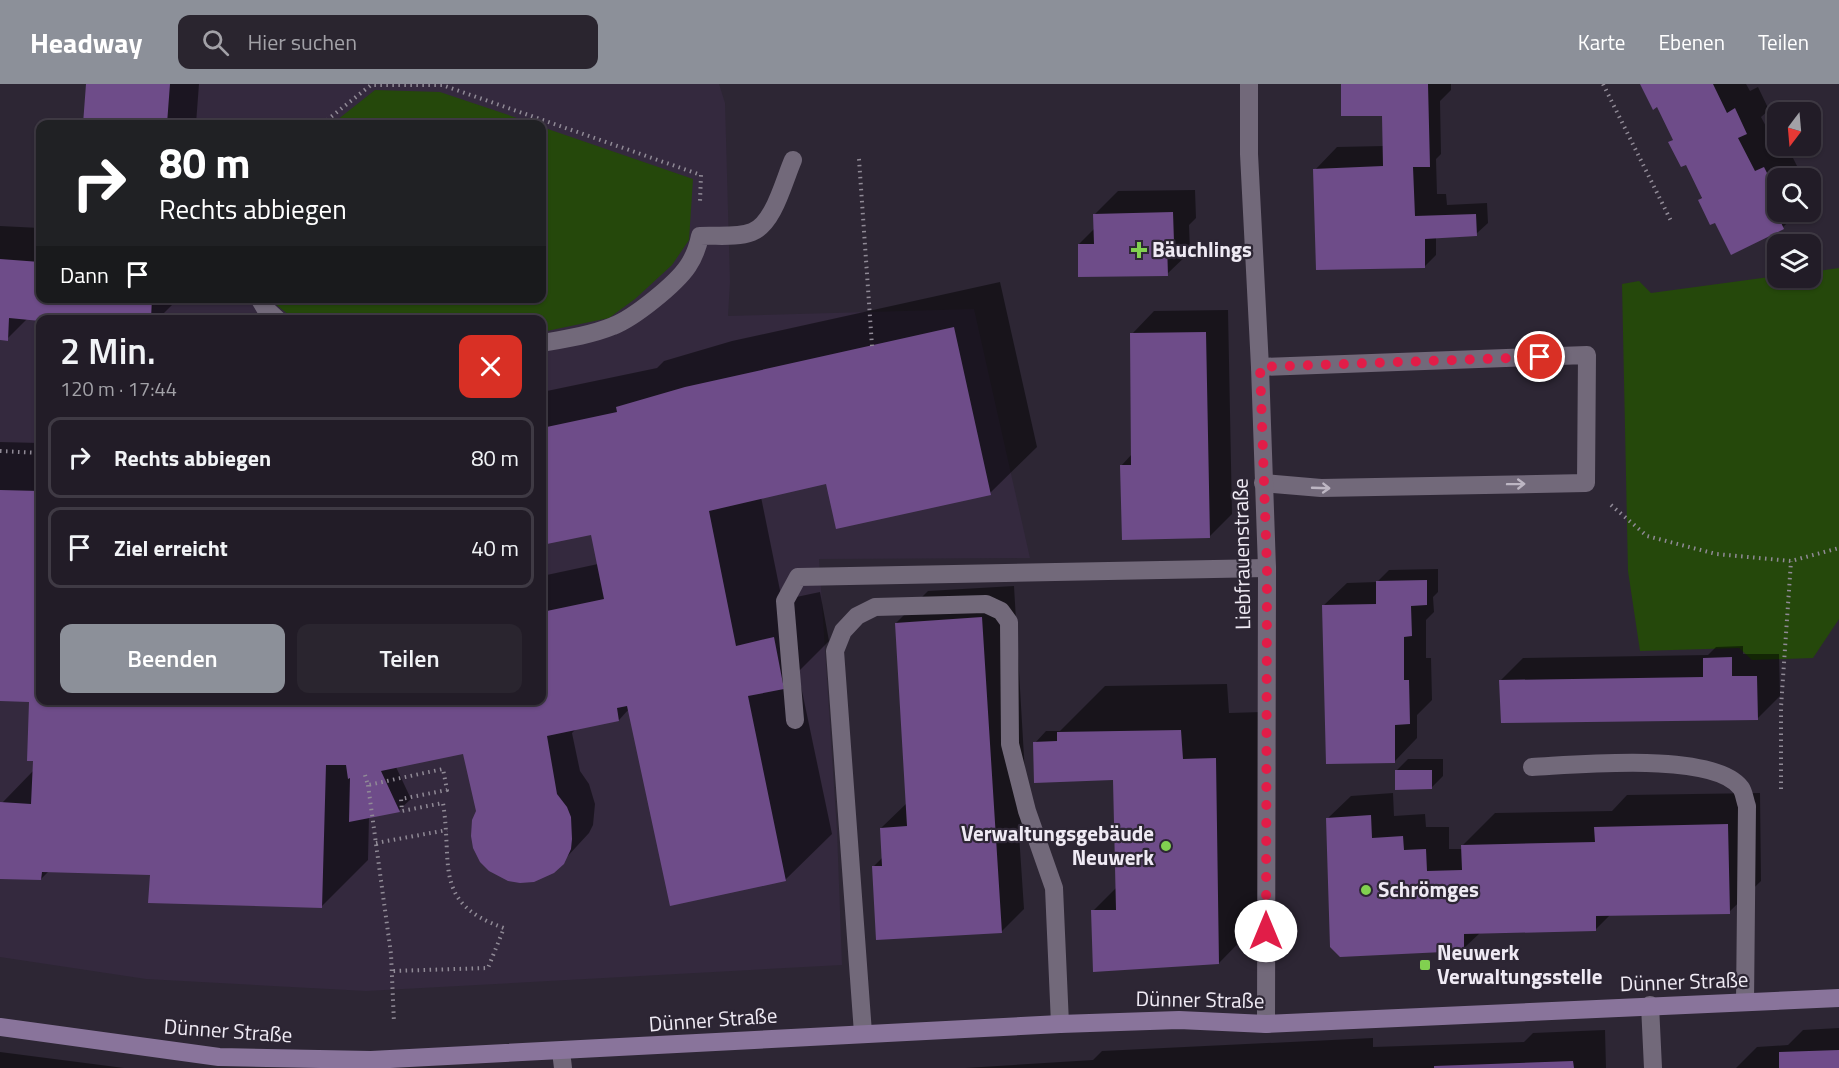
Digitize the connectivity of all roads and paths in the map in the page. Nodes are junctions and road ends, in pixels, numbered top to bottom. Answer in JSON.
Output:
{"nodes":[{"id":1,"x":1250,"y":84,"type":"edge"},
{"id":2,"x":1603,"y":84,"type":"edge"},
{"id":3,"x":327,"y":120,"type":"edge"},
{"id":4,"x":541,"y":120,"type":"edge"},
{"id":5,"x":546,"y":122,"type":"edge"},
{"id":6,"x":859,"y":159,"type":"dead end"},
{"id":7,"x":793,"y":160,"type":"dead end"},
{"id":8,"x":1672,"y":223,"type":"dead end"},
{"id":9,"x":700,"y":236,"type":"junction"},
{"id":10,"x":262,"y":303,"type":"edge"},
{"id":11,"x":273,"y":315,"type":"edge"},
{"id":12,"x":546,"y":343,"type":"edge"},
{"id":13,"x":872,"y":346,"type":"dead end"},
{"id":14,"x":1260,"y":367,"type":"junction"},
{"id":15,"x":0,"y":452,"type":"edge"},
{"id":16,"x":36,"y":453,"type":"edge"},
{"id":17,"x":1263,"y":483,"type":"junction"},
{"id":18,"x":1586,"y":483,"type":"junction"},
{"id":19,"x":1839,"y":548,"type":"edge"},
{"id":20,"x":1791,"y":561,"type":"junction"},
{"id":21,"x":1267,"y":568,"type":"junction"},
{"id":22,"x":795,"y":720,"type":"dead end"},
{"id":23,"x":1532,"y":767,"type":"dead end"},
{"id":24,"x":365,"y":775,"type":"dead end"},
{"id":25,"x":368,"y":785,"type":"junction"},
{"id":26,"x":1781,"y":789,"type":"dead end"},
{"id":27,"x":447,"y":830,"type":"junction"},
{"id":28,"x":376,"y":843,"type":"junction"},
{"id":29,"x":392,"y":971,"type":"junction"},
{"id":30,"x":1839,"y":998,"type":"edge"},
{"id":31,"x":1745,"y":1002,"type":"junction"},
{"id":32,"x":1650,"y":1005,"type":"junction"},
{"id":33,"x":1060,"y":1024,"type":"junction"},
{"id":34,"x":1266,"y":1024,"type":"junction"},
{"id":35,"x":0,"y":1027,"type":"edge"},
{"id":36,"x":863,"y":1033,"type":"junction"},
{"id":37,"x":396,"y":1059,"type":"junction"},
{"id":38,"x":562,"y":1059,"type":"edge"},
{"id":39,"x":1653,"y":1068,"type":"edge"}],
"edges":[{"from":1,"to":14,"type":"street","name":"Liebfrauenstraße"},
{"from":2,"to":8,"type":"path"},
{"from":3,"to":4,"type":"path"},
{"from":5,"to":9,"type":"path"},
{"from":6,"to":13,"type":"path"},
{"from":7,"to":9,"type":"street"},
{"from":9,"to":12,"type":"street"},
{"from":10,"to":11,"type":"street"},
{"from":14,"to":17,"type":"street","name":"Liebfrauenstraße"},
{"from":14,"to":18,"type":"street"},
{"from":15,"to":16,"type":"path"},
{"from":17,"to":18,"type":"street","one_way":true},
{"from":17,"to":21,"type":"street","name":"Liebfrauenstraße"},
{"from":18,"to":20,"type":"path"},
{"from":19,"to":20,"type":"path"},
{"from":20,"to":26,"type":"path"},
{"from":21,"to":22,"type":"street"},
{"from":21,"to":34,"type":"street","name":"Liebfrauenstraße"},
{"from":23,"to":31,"type":"street"},
{"from":24,"to":25,"type":"path"},
{"from":25,"to":27,"type":"path"},
{"from":25,"to":28,"type":"path"},
{"from":27,"to":28,"type":"path"},
{"from":27,"to":29,"type":"path"},
{"from":28,"to":29,"type":"path"},
{"from":29,"to":37,"type":"path"},
{"from":30,"to":31,"type":"street","name":"Dünner Straße"},
{"from":31,"to":32,"type":"street","name":"Dünner Straße"},
{"from":32,"to":34,"type":"street","name":"Dünner Straße"},
{"from":32,"to":39,"type":"street"},
{"from":33,"to":34,"type":"street","name":"Dünner Straße"},
{"from":33,"to":36,"type":"street","name":"Dünner Straße"},
{"from":33,"to":36,"type":"street"},
{"from":35,"to":37,"type":"street","name":"Dünner Straße"},
{"from":36,"to":38,"type":"street","name":"Dünner Straße"},
{"from":37,"to":38,"type":"street","name":"Dünner Straße"}]}
